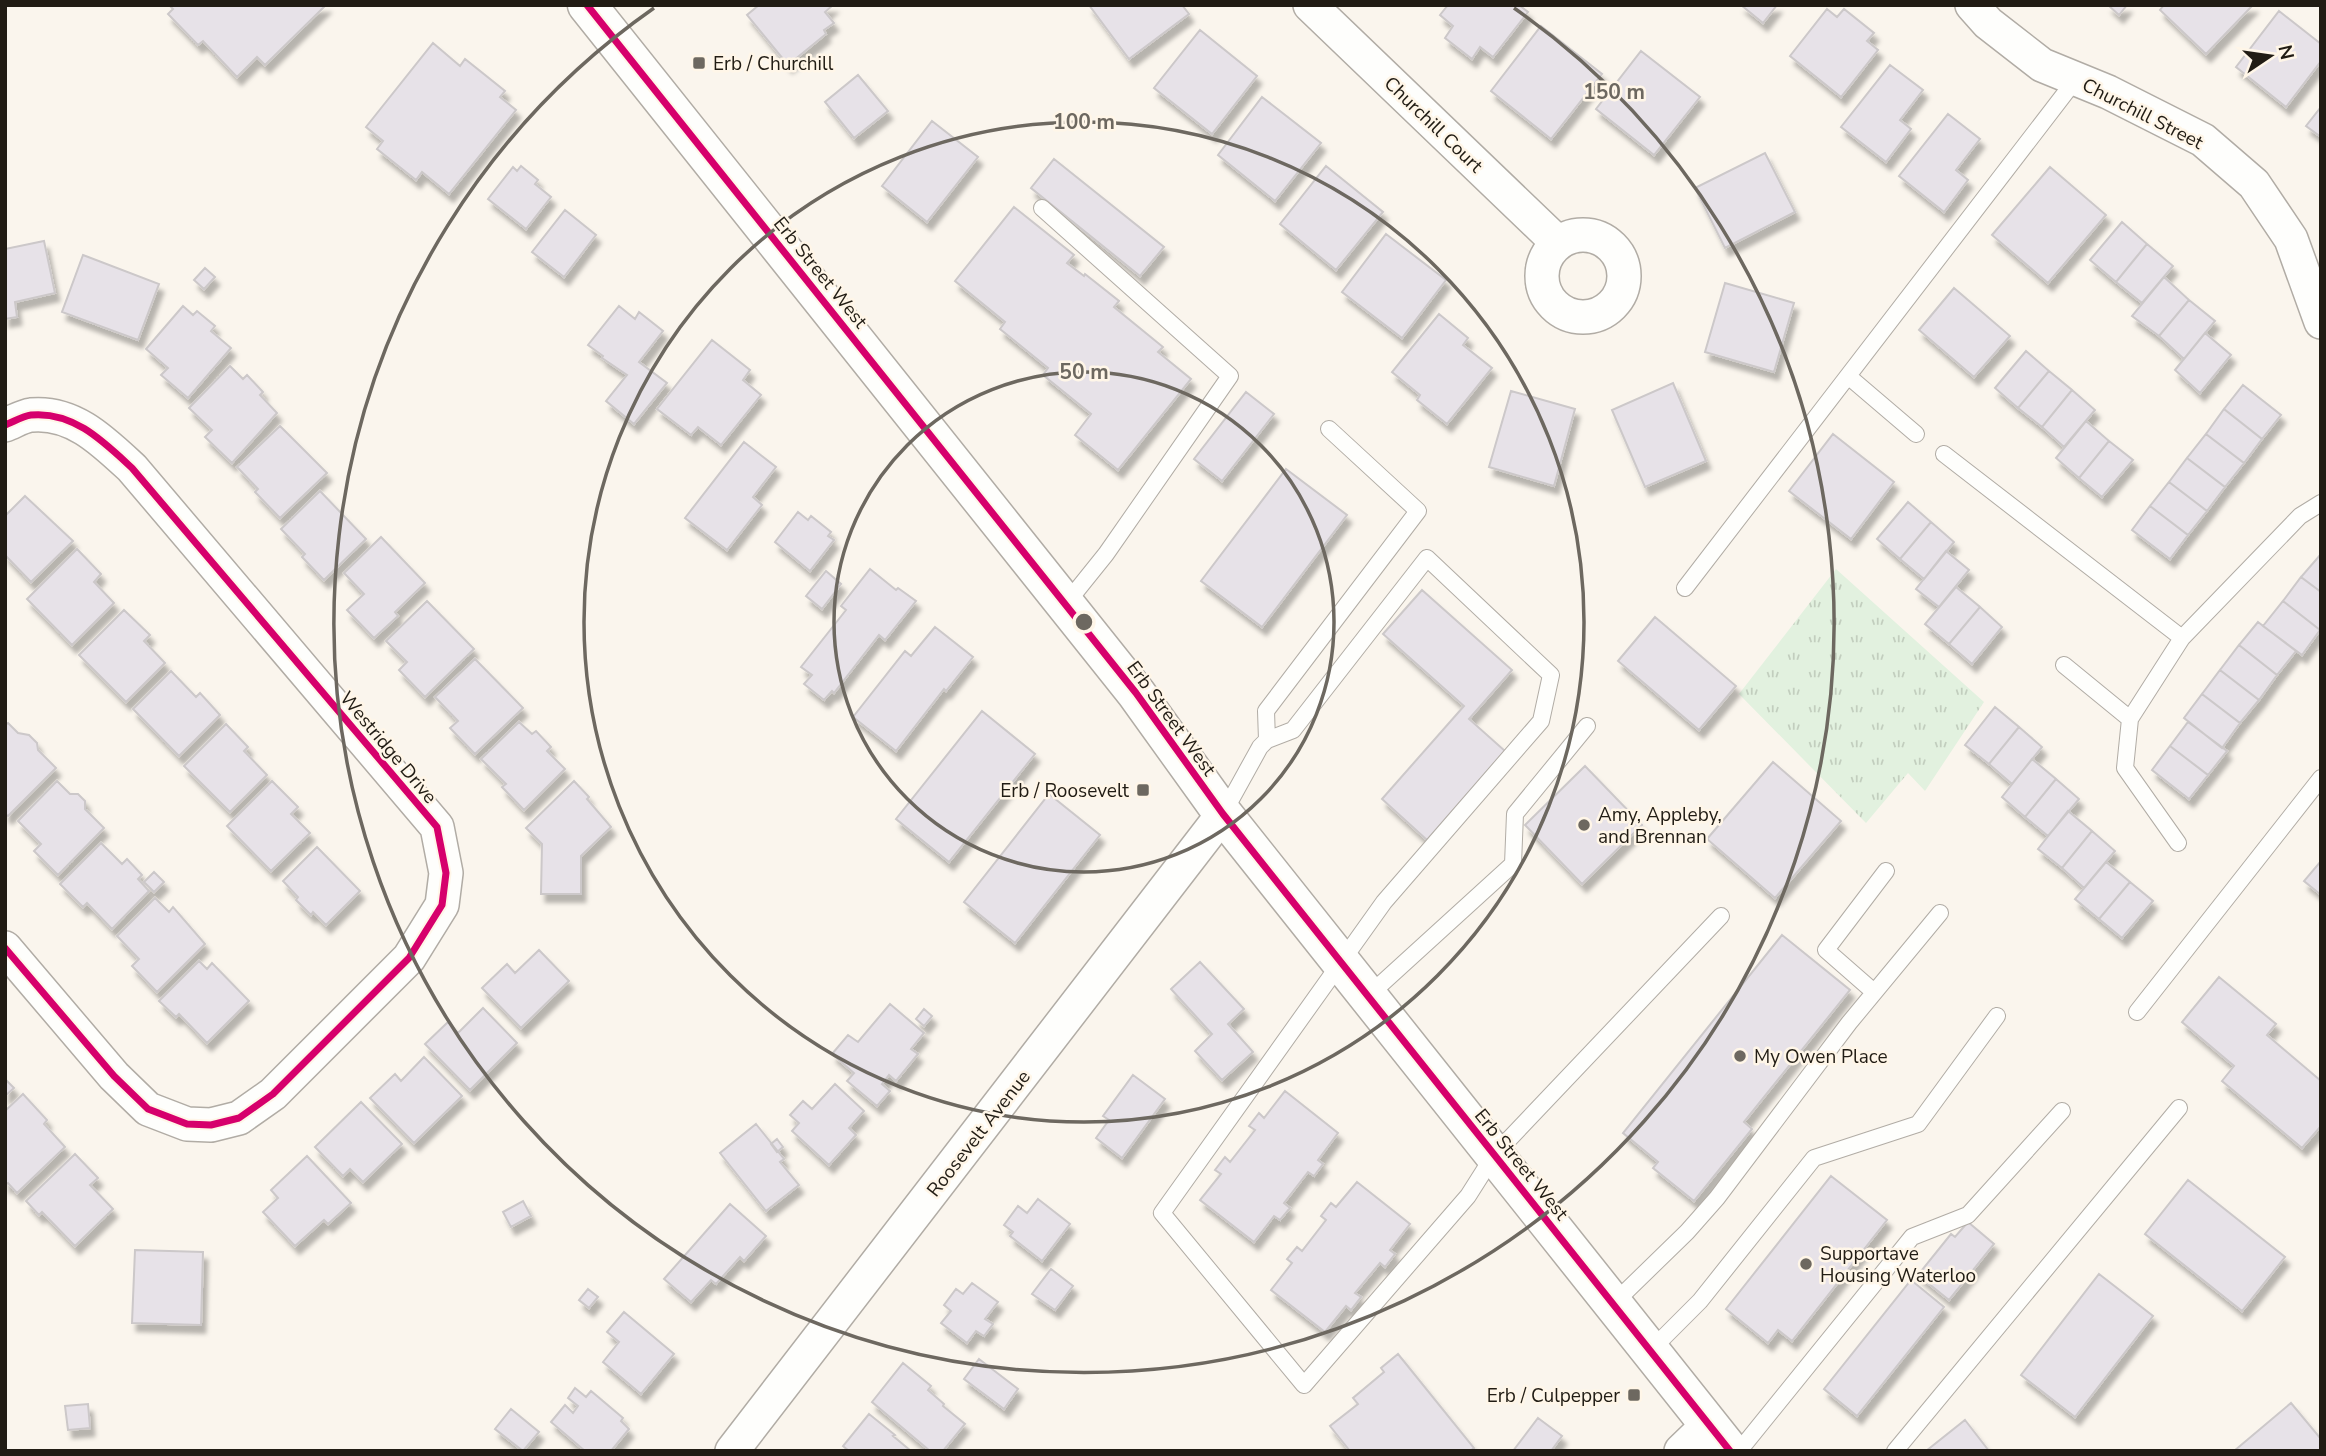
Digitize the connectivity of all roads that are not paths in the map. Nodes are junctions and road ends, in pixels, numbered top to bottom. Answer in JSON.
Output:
{"nodes":[{"id":1,"x":587,"y":5,"type":"edge"},
{"id":2,"x":1310,"y":5,"type":"edge"},
{"id":3,"x":1972,"y":5,"type":"edge"},
{"id":4,"x":2076,"y":79,"type":"junction"},
{"id":5,"x":1042,"y":208,"type":"dead end"},
{"id":6,"x":1558,"y":243,"type":"dead end"},
{"id":7,"x":2321,"y":322,"type":"edge"},
{"id":8,"x":1848,"y":376,"type":"junction"},
{"id":9,"x":5,"y":425,"type":"edge"},
{"id":10,"x":1329,"y":429,"type":"dead end"},
{"id":11,"x":1916,"y":434,"type":"dead end"},
{"id":12,"x":1944,"y":454,"type":"dead end"},
{"id":13,"x":2321,"y":503,"type":"edge"},
{"id":14,"x":1685,"y":588,"type":"dead end"},
{"id":15,"x":1065,"y":605,"type":"junction"},
{"id":16,"x":2182,"y":638,"type":"junction"},
{"id":17,"x":2064,"y":665,"type":"dead end"},
{"id":18,"x":2130,"y":719,"type":"junction"},
{"id":19,"x":1587,"y":726,"type":"dead end"},
{"id":20,"x":1267,"y":740,"type":"junction"},
{"id":21,"x":2321,"y":778,"type":"edge"},
{"id":22,"x":1223,"y":814,"type":"junction"},
{"id":23,"x":2178,"y":843,"type":"dead end"},
{"id":24,"x":1886,"y":871,"type":"dead end"},
{"id":25,"x":1940,"y":914,"type":"dead end"},
{"id":26,"x":1721,"y":916,"type":"dead end"},
{"id":27,"x":5,"y":948,"type":"edge"},
{"id":28,"x":1342,"y":964,"type":"junction"},
{"id":29,"x":1874,"y":992,"type":"junction"},
{"id":30,"x":1368,"y":996,"type":"junction"},
{"id":31,"x":2137,"y":1012,"type":"dead end"},
{"id":32,"x":1997,"y":1016,"type":"dead end"},
{"id":33,"x":2179,"y":1108,"type":"dead end"},
{"id":34,"x":2062,"y":1111,"type":"dead end"},
{"id":35,"x":1494,"y":1155,"type":"junction"},
{"id":36,"x":1613,"y":1304,"type":"junction"},
{"id":37,"x":1651,"y":1350,"type":"junction"},
{"id":38,"x":1720,"y":1437,"type":"edge"},
{"id":39,"x":732,"y":1451,"type":"edge"},
{"id":40,"x":1681,"y":1451,"type":"edge"},
{"id":41,"x":1739,"y":1451,"type":"edge"},
{"id":42,"x":1895,"y":1451,"type":"edge"}],
"edges":[{"from":1,"to":15,"type":"main road","name":"Erb Street West"},
{"from":2,"to":6,"type":"street","name":"Churchill Court"},
{"from":3,"to":4,"type":"street","name":"Churchill Street"},
{"from":4,"to":7,"type":"street","name":"Churchill Street"},
{"from":4,"to":8,"type":"lane"},
{"from":5,"to":15,"type":"lane"},
{"from":8,"to":11,"type":"lane"},
{"from":8,"to":14,"type":"lane"},
{"from":9,"to":27,"type":"street","name":"Westridge Drive"},
{"from":10,"to":20,"type":"lane"},
{"from":12,"to":16,"type":"lane"},
{"from":13,"to":16,"type":"lane"},
{"from":15,"to":22,"type":"main road","name":"Erb Street West"},
{"from":16,"to":18,"type":"lane"},
{"from":17,"to":18,"type":"lane"},
{"from":18,"to":23,"type":"lane"},
{"from":19,"to":30,"type":"lane"},
{"from":20,"to":22,"type":"lane"},
{"from":20,"to":28,"type":"lane"},
{"from":21,"to":31,"type":"lane"},
{"from":22,"to":28,"type":"main road","name":"Erb Street West"},
{"from":22,"to":39,"type":"street","name":"Roosevelt Avenue"},
{"from":24,"to":29,"type":"lane"},
{"from":25,"to":29,"type":"lane"},
{"from":26,"to":35,"type":"lane"},
{"from":28,"to":30,"type":"main road","name":"Erb Street West"},
{"from":28,"to":35,"type":"lane"},
{"from":29,"to":36,"type":"lane"},
{"from":30,"to":35,"type":"main road","name":"Erb Street West"},
{"from":32,"to":37,"type":"lane"},
{"from":33,"to":42,"type":"lane"},
{"from":34,"to":41,"type":"lane"},
{"from":35,"to":36,"type":"main road","name":"Erb Street West"},
{"from":36,"to":37,"type":"main road","name":"Erb Street West"},
{"from":37,"to":38,"type":"main road","name":"Erb Street West"},
{"from":38,"to":40,"type":"street"}]}
